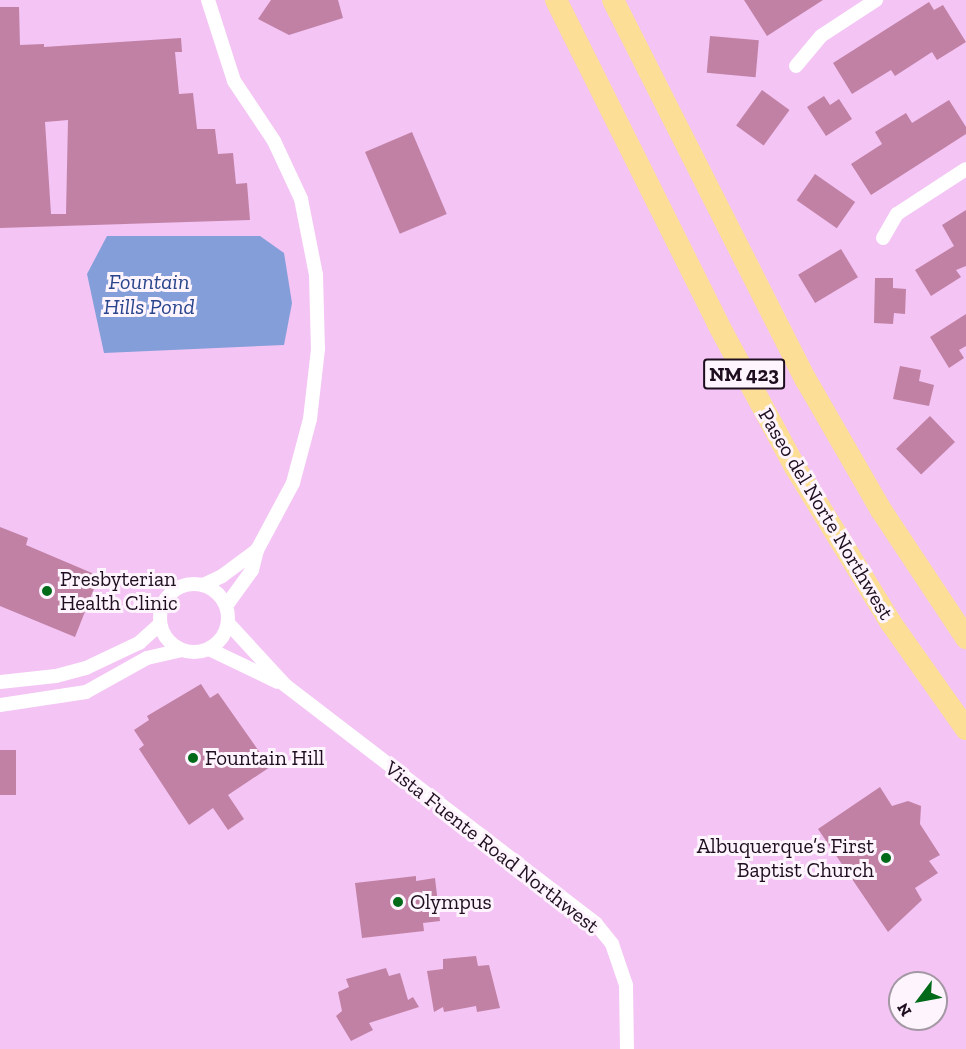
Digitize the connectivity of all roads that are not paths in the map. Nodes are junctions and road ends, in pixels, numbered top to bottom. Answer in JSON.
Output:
{"nodes":[{"id":1,"x":208,"y":0,"type":"edge"},
{"id":2,"x":556,"y":0,"type":"edge"},
{"id":3,"x":615,"y":0,"type":"edge"},
{"id":4,"x":876,"y":0,"type":"edge"},
{"id":5,"x":796,"y":66,"type":"dead end"},
{"id":6,"x":966,"y":169,"type":"edge"},
{"id":7,"x":883,"y":238,"type":"dead end"},
{"id":8,"x":257,"y":550,"type":"junction"},
{"id":9,"x":203,"y":585,"type":"junction"},
{"id":10,"x":226,"y":606,"type":"junction"},
{"id":11,"x":228,"y":623,"type":"junction"},
{"id":12,"x":160,"y":624,"type":"junction"},
{"id":13,"x":966,"y":638,"type":"edge"},
{"id":14,"x":209,"y":649,"type":"junction"},
{"id":15,"x":181,"y":650,"type":"junction"},
{"id":16,"x":0,"y":682,"type":"edge"},
{"id":17,"x":285,"y":685,"type":"junction"},
{"id":18,"x":0,"y":705,"type":"edge"},
{"id":19,"x":966,"y":729,"type":"edge"},
{"id":20,"x":627,"y":1049,"type":"edge"}],
"edges":[{"from":1,"to":8,"type":"street"},
{"from":2,"to":19,"type":"main road","name":"Paseo del Norte Northwest","number":"NM 423"},
{"from":3,"to":13,"type":"main road","number":"NM 423"},
{"from":4,"to":5,"type":"street"},
{"from":6,"to":7,"type":"street"},
{"from":8,"to":9,"type":"street"},
{"from":8,"to":10,"type":"street"},
{"from":9,"to":10,"type":"street"},
{"from":9,"to":12,"type":"street"},
{"from":10,"to":11,"type":"street"},
{"from":11,"to":14,"type":"street"},
{"from":11,"to":17,"type":"street","name":"Vista Fuente Road Northwest"},
{"from":12,"to":15,"type":"street"},
{"from":12,"to":16,"type":"street"},
{"from":14,"to":15,"type":"street"},
{"from":14,"to":17,"type":"street","name":"Vista Fuente Road Northwest"},
{"from":15,"to":18,"type":"street"},
{"from":17,"to":20,"type":"street","name":"Vista Fuente Road Northwest"}]}
